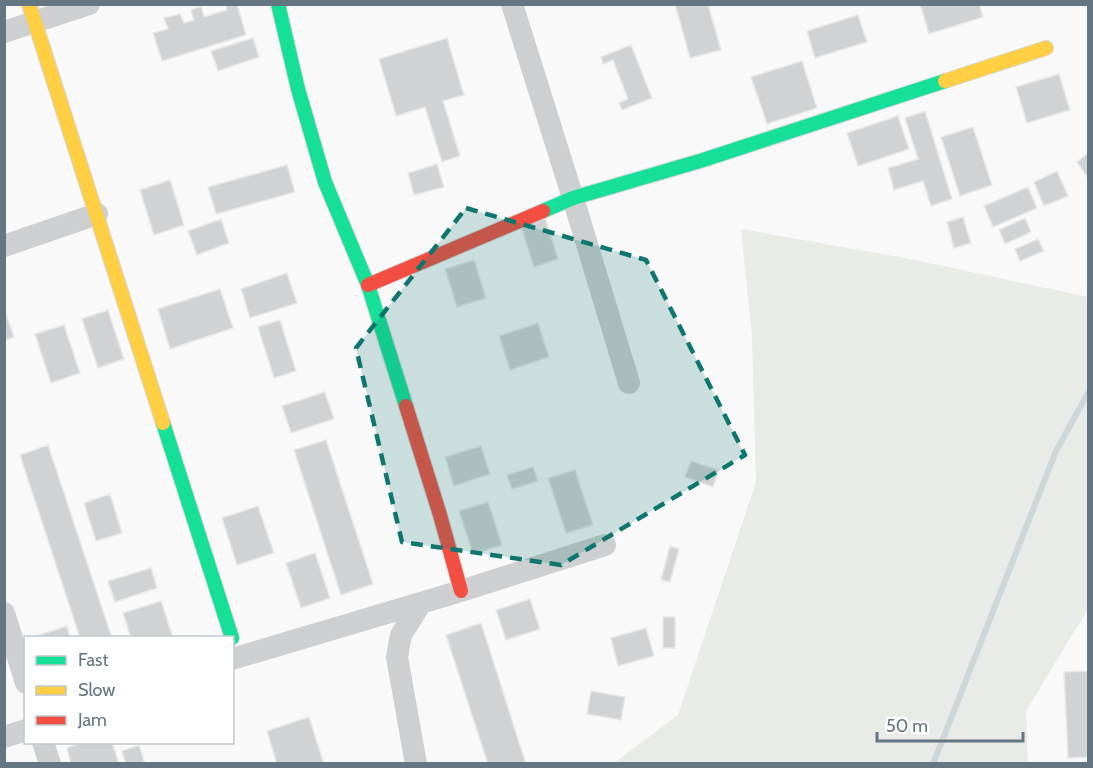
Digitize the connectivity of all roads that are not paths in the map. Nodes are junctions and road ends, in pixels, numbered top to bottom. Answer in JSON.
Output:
{"nodes":[{"id":1,"x":89,"y":4,"type":"edge"},
{"id":2,"x":278,"y":4,"type":"edge"},
{"id":3,"x":512,"y":4,"type":"edge"},
{"id":4,"x":31,"y":14,"type":"edge"},
{"id":5,"x":4,"y":32,"type":"edge"},
{"id":6,"x":1046,"y":48,"type":"dead end"},
{"id":7,"x":573,"y":198,"type":"junction"},
{"id":8,"x":97,"y":214,"type":"junction"},
{"id":9,"x":4,"y":246,"type":"edge"},
{"id":10,"x":368,"y":285,"type":"junction"},
{"id":11,"x":629,"y":383,"type":"dead end"},
{"id":12,"x":605,"y":545,"type":"dead end"},
{"id":13,"x":461,"y":591,"type":"junction"},
{"id":14,"x":421,"y":603,"type":"junction"},
{"id":15,"x":4,"y":613,"type":"edge"},
{"id":16,"x":230,"y":636,"type":"edge"},
{"id":17,"x":234,"y":648,"type":"edge"},
{"id":18,"x":24,"y":677,"type":"edge"},
{"id":19,"x":24,"y":731,"type":"edge"},
{"id":20,"x":4,"y":737,"type":"edge"},
{"id":21,"x":45,"y":744,"type":"edge"},
{"id":22,"x":50,"y":764,"type":"edge"},
{"id":23,"x":416,"y":764,"type":"edge"}],
"edges":[{"from":1,"to":4,"type":"street"},
{"from":2,"to":10,"type":"street"},
{"from":3,"to":7,"type":"street"},
{"from":4,"to":5,"type":"street"},
{"from":4,"to":8,"type":"street"},
{"from":6,"to":7,"type":"street"},
{"from":7,"to":10,"type":"street"},
{"from":7,"to":11,"type":"street"},
{"from":8,"to":9,"type":"street"},
{"from":8,"to":16,"type":"street"},
{"from":10,"to":13,"type":"street"},
{"from":12,"to":13,"type":"street"},
{"from":13,"to":14,"type":"street"},
{"from":14,"to":17,"type":"street"},
{"from":14,"to":23,"type":"street"},
{"from":15,"to":18,"type":"street"},
{"from":19,"to":20,"type":"street"},
{"from":21,"to":22,"type":"street"}]}
